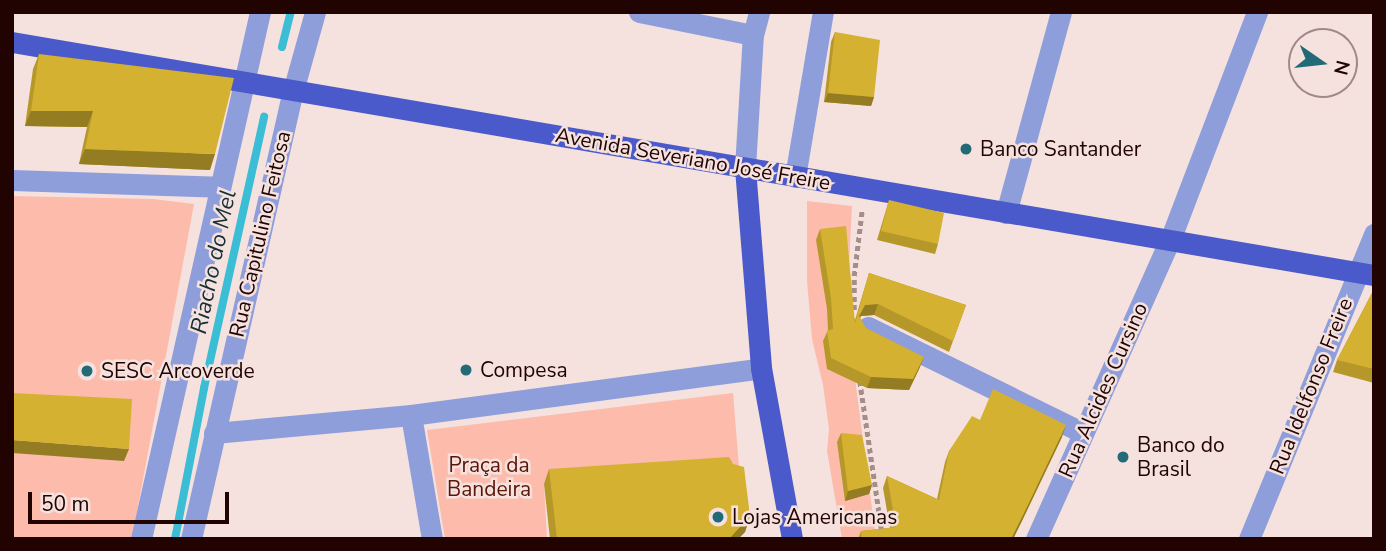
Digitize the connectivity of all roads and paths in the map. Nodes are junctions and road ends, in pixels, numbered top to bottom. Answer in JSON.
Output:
{"nodes":[{"id":1,"x":260,"y":12,"type":"edge"},
{"id":2,"x":315,"y":12,"type":"edge"},
{"id":3,"x":639,"y":12,"type":"edge"},
{"id":4,"x":759,"y":12,"type":"edge"},
{"id":5,"x":822,"y":12,"type":"edge"},
{"id":6,"x":1061,"y":12,"type":"edge"},
{"id":7,"x":1257,"y":12,"type":"edge"},
{"id":8,"x":753,"y":35,"type":"junction"},
{"id":9,"x":12,"y":42,"type":"edge"},
{"id":10,"x":244,"y":80,"type":"junction"},
{"id":11,"x":293,"y":91,"type":"junction"},
{"id":12,"x":745,"y":168,"type":"junction"},
{"id":13,"x":795,"y":177,"type":"junction"},
{"id":14,"x":12,"y":180,"type":"edge"},
{"id":15,"x":218,"y":187,"type":"junction"},
{"id":16,"x":865,"y":189,"type":"junction"},
{"id":17,"x":1006,"y":213,"type":"junction"},
{"id":18,"x":1374,"y":233,"type":"edge"},
{"id":19,"x":1170,"y":240,"type":"junction"},
{"id":20,"x":1365,"y":273,"type":"edge"},
{"id":21,"x":861,"y":325,"type":"joint"},
{"id":22,"x":761,"y":368,"type":"junction"},
{"id":23,"x":859,"y":373,"type":"edge"},
{"id":24,"x":411,"y":415,"type":"junction"},
{"id":25,"x":214,"y":433,"type":"junction"},
{"id":26,"x":1083,"y":433,"type":"junction"},
{"id":27,"x":141,"y":539,"type":"edge"},
{"id":28,"x":191,"y":539,"type":"edge"},
{"id":29,"x":432,"y":539,"type":"edge"},
{"id":30,"x":792,"y":539,"type":"edge"},
{"id":31,"x":883,"y":539,"type":"edge"},
{"id":32,"x":1036,"y":539,"type":"edge"},
{"id":33,"x":1249,"y":539,"type":"edge"}],
"edges":[{"from":1,"to":10,"type":"street"},
{"from":2,"to":11,"type":"street","name":"Rua Capitulino Feitosa"},
{"from":3,"to":8,"type":"street"},
{"from":4,"to":8,"type":"street"},
{"from":5,"to":13,"type":"street"},
{"from":6,"to":17,"type":"street"},
{"from":7,"to":19,"type":"street","name":"Rua Alcides Cursino"},
{"from":8,"to":12,"type":"street"},
{"from":9,"to":10,"type":"main road","name":"Avenida Severiano José Freire"},
{"from":10,"to":11,"type":"main road","name":"Avenida Severiano José Freire"},
{"from":10,"to":15,"type":"street"},
{"from":11,"to":12,"type":"main road","name":"Avenida Severiano José Freire"},
{"from":11,"to":25,"type":"street","name":"Rua Capitulino Feitosa"},
{"from":12,"to":13,"type":"main road","name":"Avenida Severiano José Freire"},
{"from":12,"to":22,"type":"main road"},
{"from":13,"to":16,"type":"main road","name":"Avenida Severiano José Freire"},
{"from":14,"to":15,"type":"street"},
{"from":15,"to":27,"type":"street"},
{"from":16,"to":17,"type":"main road","name":"Avenida Severiano José Freire"},
{"from":16,"to":21,"type":"path"},
{"from":17,"to":19,"type":"main road","name":"Avenida Severiano José Freire"},
{"from":18,"to":20,"type":"street","name":"Rua Idelfonso Freire"},
{"from":19,"to":20,"type":"main road","name":"Avenida Severiano José Freire"},
{"from":19,"to":26,"type":"street","name":"Rua Alcides Cursino"},
{"from":20,"to":33,"type":"street","name":"Rua Idelfonso Freire"},
{"from":21,"to":26,"type":"street"},
{"from":22,"to":24,"type":"street"},
{"from":22,"to":30,"type":"main road"},
{"from":23,"to":31,"type":"path"},
{"from":24,"to":25,"type":"street"},
{"from":24,"to":29,"type":"street"},
{"from":25,"to":28,"type":"street","name":"Rua Capitulino Feitosa"},
{"from":26,"to":32,"type":"street","name":"Rua Alcides Cursino"}]}
